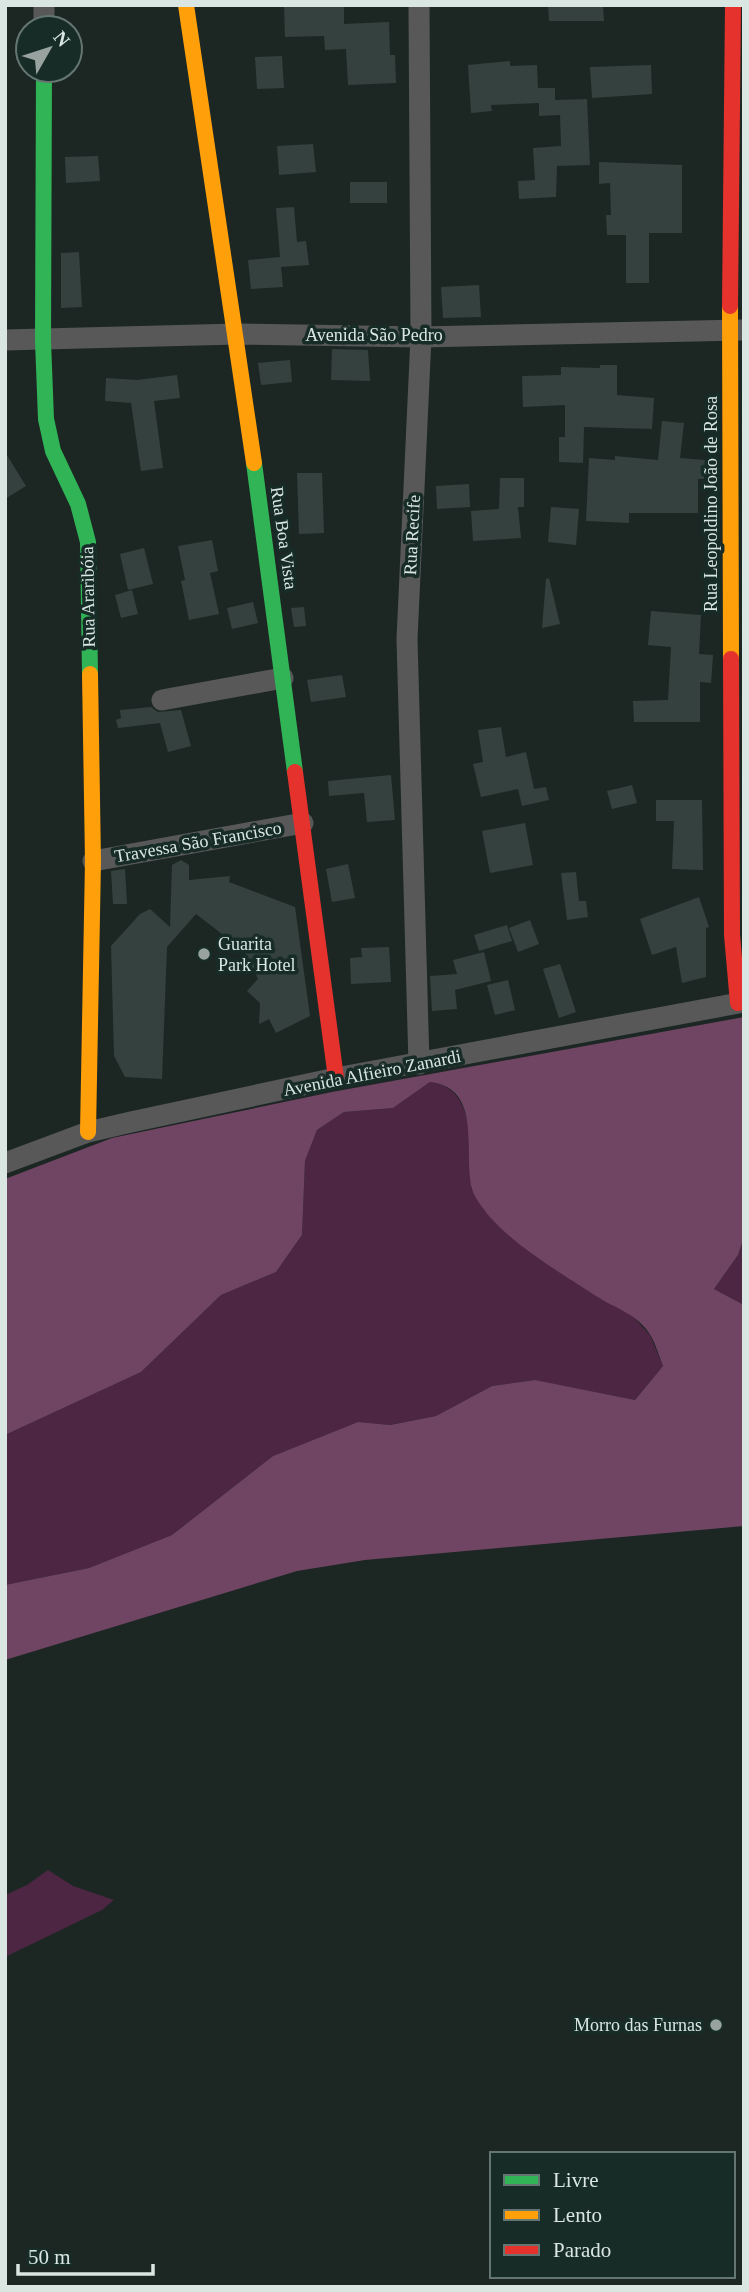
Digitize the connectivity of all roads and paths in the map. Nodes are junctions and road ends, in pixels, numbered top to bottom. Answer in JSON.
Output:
{"nodes":[{"id":1,"x":186,"y":5,"type":"edge"},
{"id":2,"x":419,"y":5,"type":"edge"},
{"id":3,"x":733,"y":5,"type":"edge"},
{"id":4,"x":44,"y":84,"type":"edge"},
{"id":5,"x":737,"y":330,"type":"edge"},
{"id":6,"x":237,"y":334,"type":"junction"},
{"id":7,"x":421,"y":337,"type":"junction"},
{"id":8,"x":5,"y":340,"type":"edge"},
{"id":9,"x":43,"y":341,"type":"junction"},
{"id":10,"x":283,"y":678,"type":"junction"},
{"id":11,"x":162,"y":700,"type":"dead end"},
{"id":12,"x":303,"y":823,"type":"junction"},
{"id":13,"x":93,"y":861,"type":"junction"},
{"id":14,"x":738,"y":931,"type":"edge"},
{"id":15,"x":741,"y":1002,"type":"edge"},
{"id":16,"x":419,"y":1064,"type":"junction"},
{"id":17,"x":336,"y":1078,"type":"junction"},
{"id":18,"x":89,"y":1132,"type":"junction"},
{"id":19,"x":5,"y":1163,"type":"edge"}],
"edges":[{"from":1,"to":6,"type":"street","name":"Rua Boa Vista"},
{"from":2,"to":7,"type":"street","name":"Rua Recife"},
{"from":3,"to":5,"type":"street","name":"Rua Leopoldino João de Rosa"},
{"from":4,"to":9,"type":"street","name":"Rua Araribóia"},
{"from":5,"to":7,"type":"street","name":"Avenida São Pedro"},
{"from":5,"to":14,"type":"street","name":"Rua Leopoldino João de Rosa"},
{"from":6,"to":7,"type":"street","name":"Avenida São Pedro"},
{"from":6,"to":9,"type":"street","name":"Avenida São Pedro"},
{"from":6,"to":10,"type":"street","name":"Rua Boa Vista"},
{"from":7,"to":16,"type":"street","name":"Rua Recife"},
{"from":8,"to":9,"type":"street","name":"Avenida São Pedro"},
{"from":9,"to":13,"type":"street","name":"Rua Araribóia"},
{"from":10,"to":11,"type":"street"},
{"from":10,"to":12,"type":"street","name":"Rua Boa Vista"},
{"from":12,"to":13,"type":"street","name":"Travessa São Francisco"},
{"from":12,"to":17,"type":"street","name":"Rua Boa Vista"},
{"from":13,"to":18,"type":"street","name":"Rua Araribóia"},
{"from":14,"to":15,"type":"street","name":"Rua Leopoldino João de Rosa"},
{"from":15,"to":16,"type":"street","name":"Avenida Alfieiro Zanardi"},
{"from":16,"to":17,"type":"street","name":"Avenida Alfieiro Zanardi"},
{"from":17,"to":18,"type":"street","name":"Avenida Alfieiro Zanardi"},
{"from":18,"to":19,"type":"street","name":"Avenida Alfieiro Zanardi"}]}
